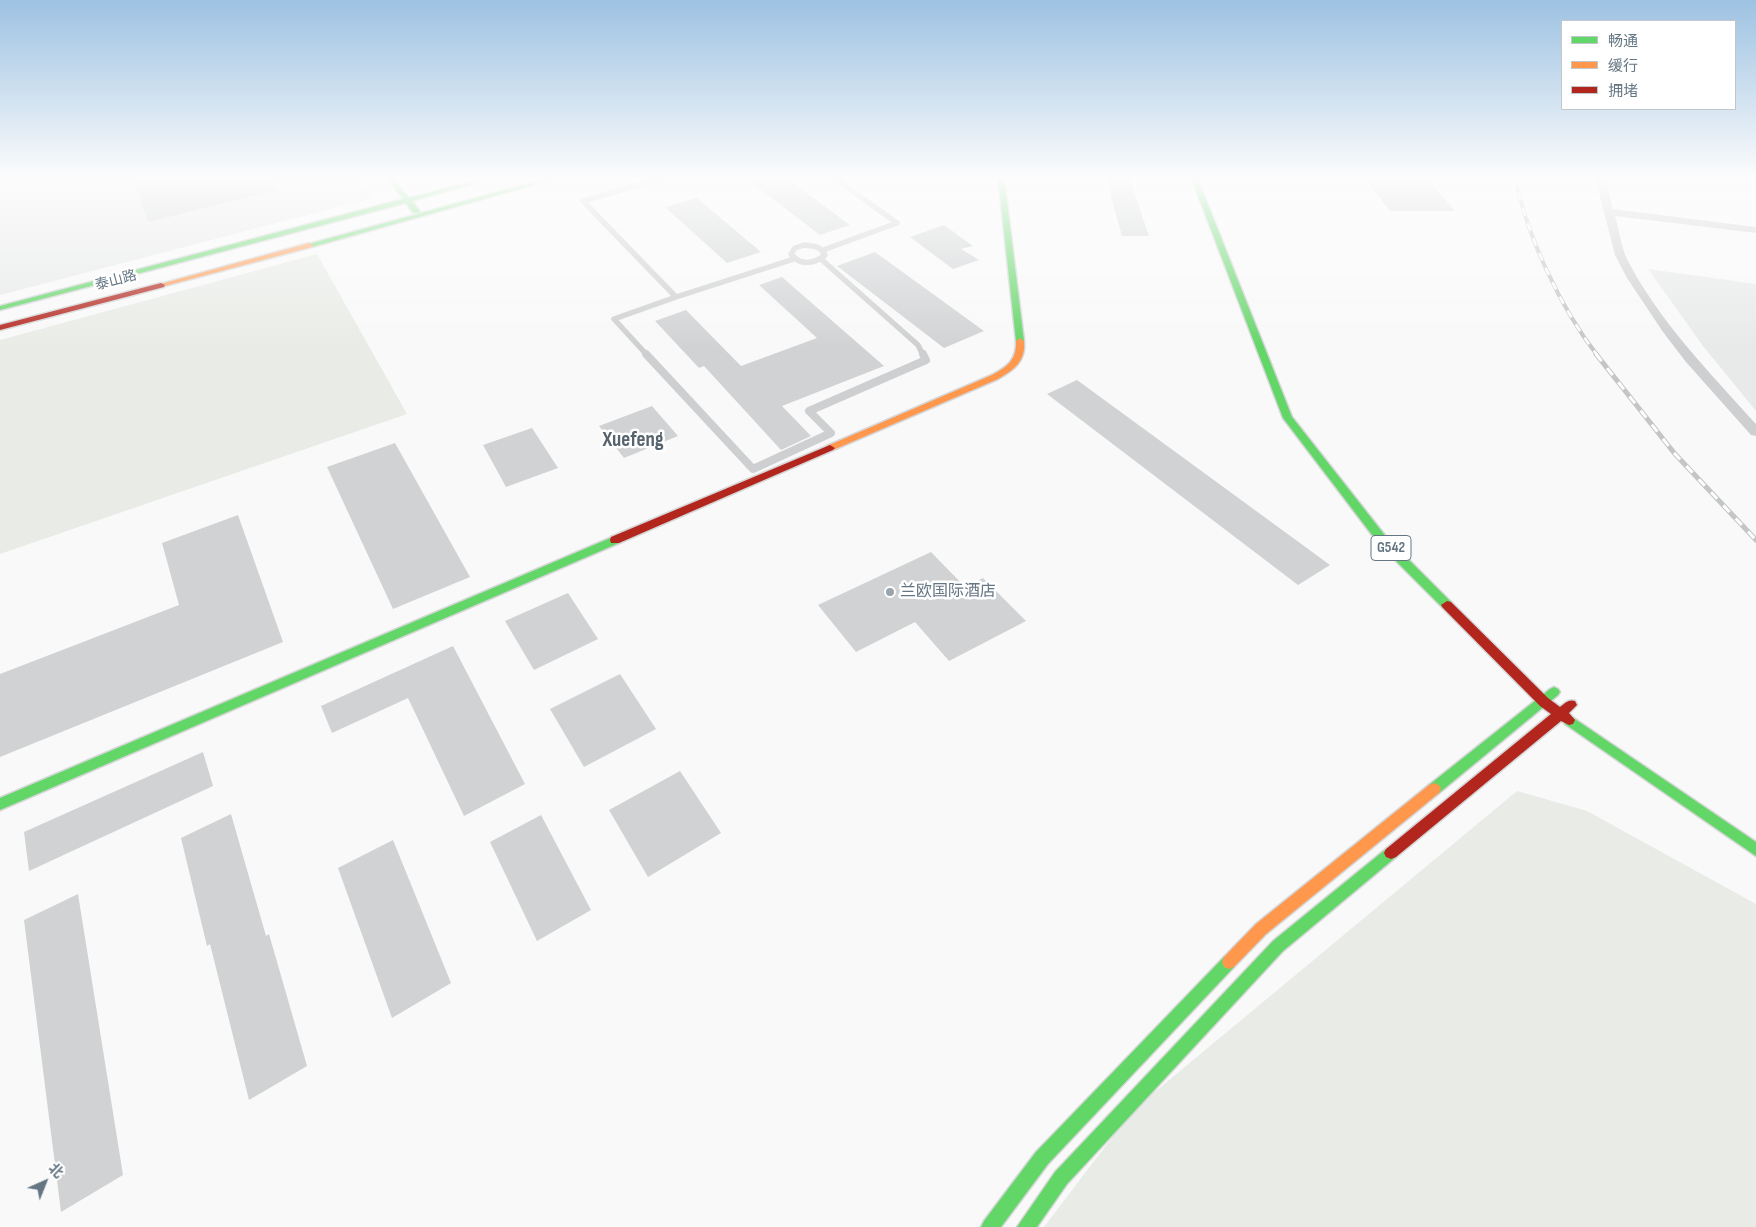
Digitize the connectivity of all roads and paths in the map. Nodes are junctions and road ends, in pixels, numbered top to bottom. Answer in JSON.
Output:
{"nodes":[{"id":1,"x":279,"y":234,"type":"edge"},
{"id":2,"x":345,"y":234,"type":"edge"},
{"id":3,"x":615,"y":234,"type":"edge"},
{"id":4,"x":867,"y":234,"type":"edge"},
{"id":5,"x":1007,"y":234,"type":"edge"},
{"id":6,"x":1216,"y":234,"type":"edge"},
{"id":7,"x":1615,"y":234,"type":"edge"},
{"id":8,"x":824,"y":250,"type":"junction"},
{"id":9,"x":794,"y":259,"type":"junction"},
{"id":10,"x":821,"y":259,"type":"junction"},
{"id":11,"x":676,"y":297,"type":"junction"},
{"id":12,"x":0,"y":308,"type":"edge"},
{"id":13,"x":0,"y":328,"type":"edge"},
{"id":14,"x":1756,"y":432,"type":"edge"},
{"id":15,"x":1544,"y":702,"type":"junction"},
{"id":16,"x":1560,"y":714,"type":"junction"},
{"id":17,"x":1594,"y":723,"type":"dead end"},
{"id":18,"x":0,"y":804,"type":"edge"},
{"id":19,"x":1714,"y":822,"type":"junction"},
{"id":20,"x":1756,"y":850,"type":"edge"},
{"id":21,"x":990,"y":1227,"type":"edge"},
{"id":22,"x":1026,"y":1227,"type":"edge"}],
"edges":[{"from":1,"to":12,"type":"main road","name":"泰山路"},
{"from":2,"to":13,"type":"main road","name":"泰山路"},
{"from":3,"to":11,"type":"lane"},
{"from":4,"to":8,"type":"lane"},
{"from":5,"to":18,"type":"main road"},
{"from":6,"to":15,"type":"main road","number":"G542"},
{"from":7,"to":14,"type":"street"},
{"from":8,"to":9,"type":"lane"},
{"from":8,"to":10,"type":"lane"},
{"from":9,"to":10,"type":"lane"},
{"from":9,"to":11,"type":"lane"},
{"from":10,"to":11,"type":"lane"},
{"from":15,"to":16,"type":"main road","number":"G542"},
{"from":15,"to":16,"type":"main road"},
{"from":15,"to":21,"type":"main road"},
{"from":16,"to":19,"type":"main road","number":"G542"},
{"from":16,"to":22,"type":"main road"},
{"from":17,"to":19,"type":"main road","number":"G542"},
{"from":19,"to":20,"type":"main road","number":"G542"}]}
